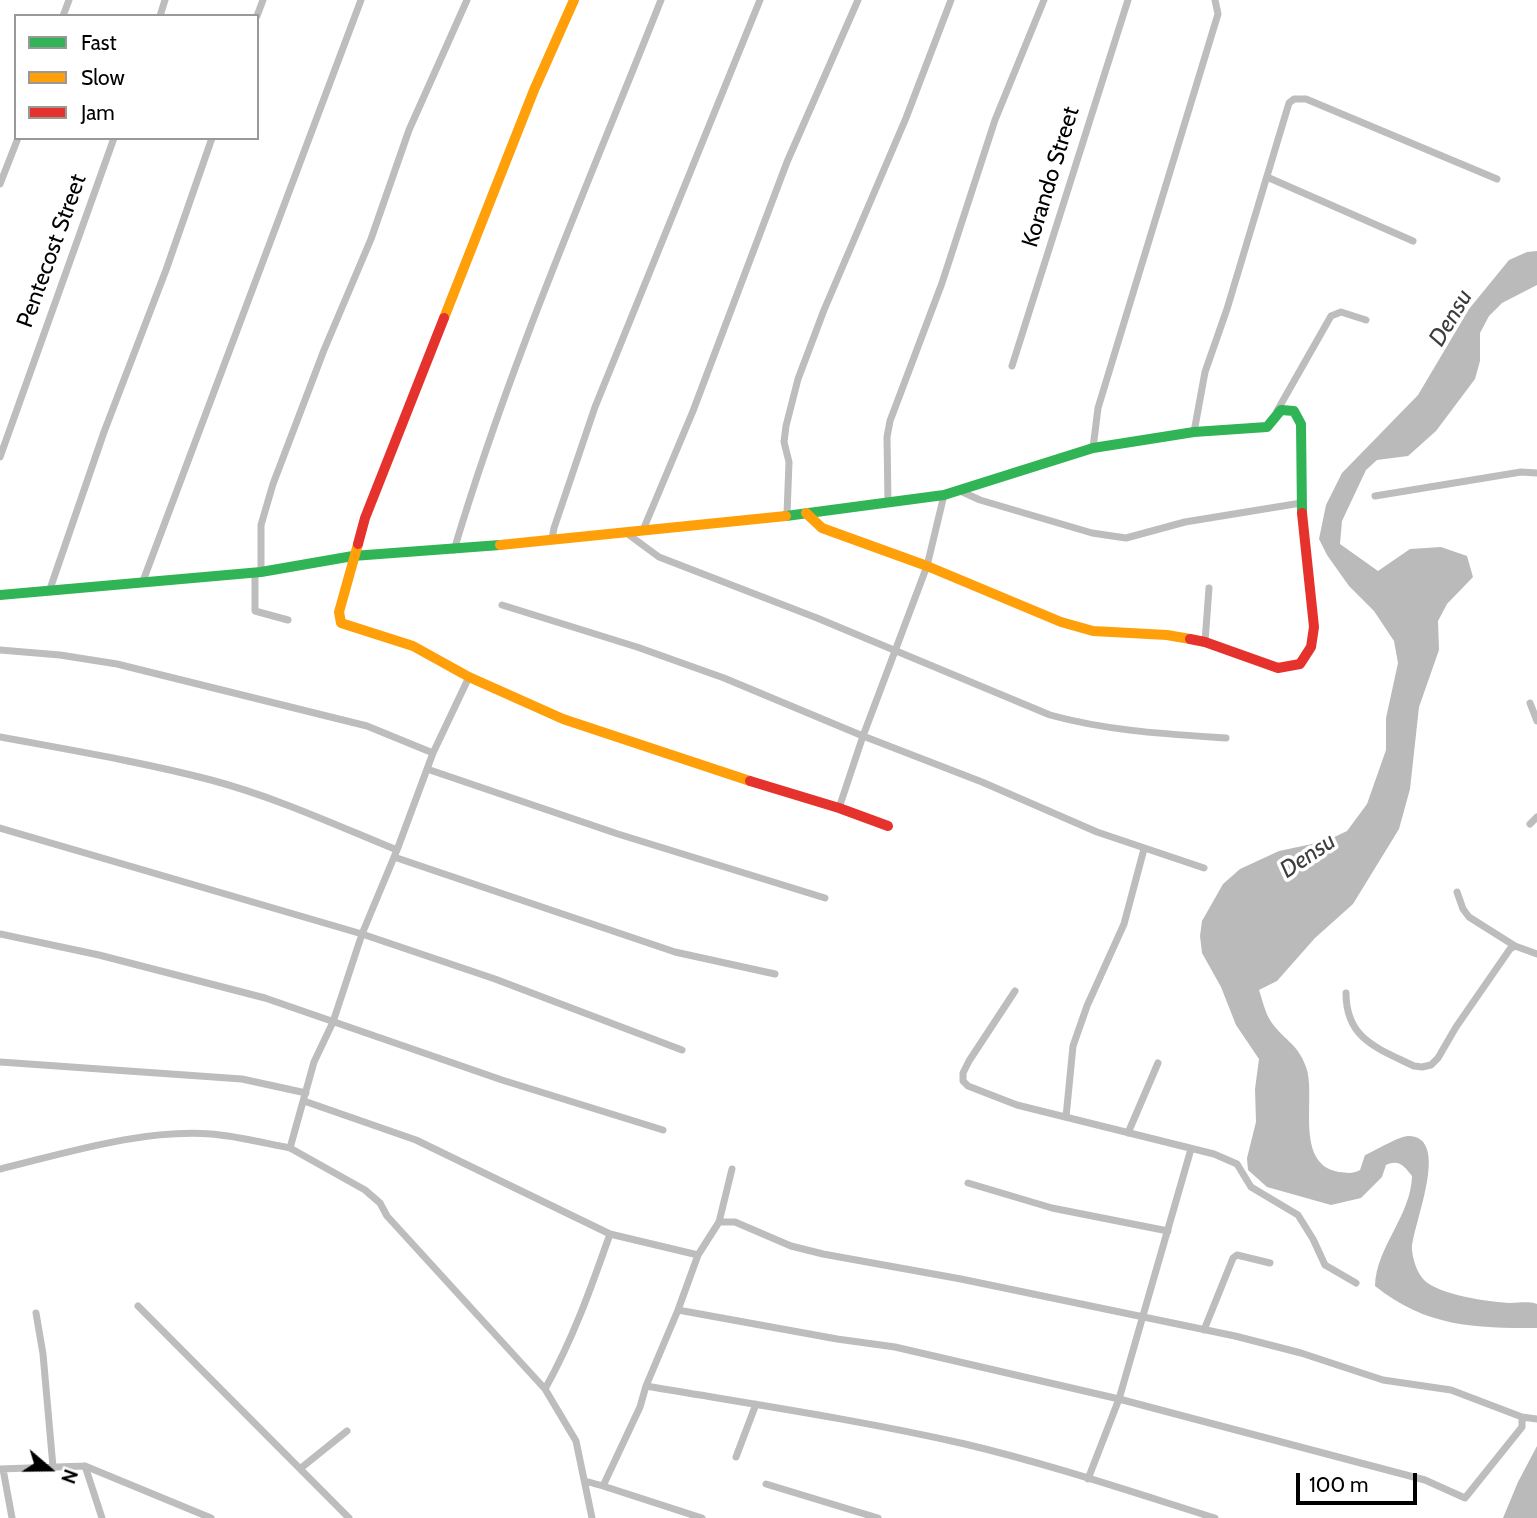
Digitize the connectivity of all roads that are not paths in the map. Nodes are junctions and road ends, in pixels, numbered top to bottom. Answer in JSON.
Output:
{"nodes":[{"id":1,"x":361,"y":0,"type":"edge"},
{"id":2,"x":467,"y":0,"type":"edge"},
{"id":3,"x":574,"y":0,"type":"edge"},
{"id":4,"x":661,"y":0,"type":"edge"},
{"id":5,"x":760,"y":0,"type":"edge"},
{"id":6,"x":858,"y":0,"type":"edge"},
{"id":7,"x":951,"y":0,"type":"edge"},
{"id":8,"x":1044,"y":0,"type":"edge"},
{"id":9,"x":1128,"y":0,"type":"edge"},
{"id":10,"x":1214,"y":0,"type":"edge"},
{"id":11,"x":17,"y":140,"type":"edge"},
{"id":12,"x":113,"y":140,"type":"edge"},
{"id":13,"x":211,"y":140,"type":"edge"},
{"id":14,"x":1267,"y":177,"type":"junction"},
{"id":15,"x":1497,"y":180,"type":"dead end"},
{"id":16,"x":0,"y":184,"type":"edge"},
{"id":17,"x":1413,"y":242,"type":"dead end"},
{"id":18,"x":1366,"y":320,"type":"dead end"},
{"id":19,"x":1012,"y":366,"type":"dead end"},
{"id":20,"x":1268,"y":427,"type":"junction"},
{"id":21,"x":1194,"y":432,"type":"junction"},
{"id":22,"x":1093,"y":448,"type":"junction"},
{"id":23,"x":0,"y":457,"type":"edge"},
{"id":24,"x":1537,"y":472,"type":"edge"},
{"id":25,"x":957,"y":490,"type":"junction"},
{"id":26,"x":944,"y":495,"type":"junction"},
{"id":27,"x":1375,"y":496,"type":"dead end"},
{"id":28,"x":888,"y":503,"type":"junction"},
{"id":29,"x":1301,"y":503,"type":"junction"},
{"id":30,"x":806,"y":513,"type":"junction"},
{"id":31,"x":787,"y":514,"type":"junction"},
{"id":32,"x":643,"y":530,"type":"junction"},
{"id":33,"x":624,"y":532,"type":"junction"},
{"id":34,"x":552,"y":539,"type":"junction"},
{"id":35,"x":454,"y":550,"type":"junction"},
{"id":36,"x":353,"y":556,"type":"junction"},
{"id":37,"x":928,"y":566,"type":"junction"},
{"id":38,"x":258,"y":572,"type":"junction"},
{"id":39,"x":143,"y":581,"type":"junction"},
{"id":40,"x":1209,"y":588,"type":"dead end"},
{"id":41,"x":50,"y":589,"type":"junction"},
{"id":42,"x":0,"y":594,"type":"edge"},
{"id":43,"x":502,"y":605,"type":"dead end"},
{"id":44,"x":288,"y":620,"type":"dead end"},
{"id":45,"x":1205,"y":642,"type":"junction"},
{"id":46,"x":0,"y":650,"type":"edge"},
{"id":47,"x":895,"y":653,"type":"junction"},
{"id":48,"x":469,"y":677,"type":"junction"},
{"id":49,"x":1530,"y":703,"type":"dead end"},
{"id":50,"x":1537,"y":721,"type":"edge"},
{"id":51,"x":863,"y":736,"type":"junction"},
{"id":52,"x":0,"y":737,"type":"edge"},
{"id":53,"x":1226,"y":738,"type":"dead end"},
{"id":54,"x":433,"y":752,"type":"junction"},
{"id":55,"x":427,"y":769,"type":"junction"},
{"id":56,"x":839,"y":808,"type":"junction"},
{"id":57,"x":1537,"y":817,"type":"edge"},
{"id":58,"x":1530,"y":824,"type":"dead end"},
{"id":59,"x":888,"y":826,"type":"dead end"},
{"id":60,"x":0,"y":828,"type":"edge"},
{"id":61,"x":1144,"y":849,"type":"junction"},
{"id":62,"x":395,"y":854,"type":"junction"},
{"id":63,"x":1204,"y":868,"type":"dead end"},
{"id":64,"x":1457,"y":892,"type":"dead end"},
{"id":65,"x":825,"y":898,"type":"dead end"},
{"id":66,"x":0,"y":933,"type":"edge"},
{"id":67,"x":362,"y":934,"type":"junction"},
{"id":68,"x":1514,"y":946,"type":"junction"},
{"id":69,"x":1537,"y":954,"type":"edge"},
{"id":70,"x":775,"y":974,"type":"dead end"},
{"id":71,"x":1015,"y":992,"type":"dead end"},
{"id":72,"x":1346,"y":993,"type":"dead end"},
{"id":73,"x":333,"y":1022,"type":"junction"},
{"id":74,"x":681,"y":1050,"type":"dead end"},
{"id":75,"x":0,"y":1062,"type":"edge"},
{"id":76,"x":1157,"y":1063,"type":"dead end"},
{"id":77,"x":306,"y":1093,"type":"junction"},
{"id":78,"x":304,"y":1101,"type":"junction"},
{"id":79,"x":1066,"y":1117,"type":"junction"},
{"id":80,"x":663,"y":1130,"type":"dead end"},
{"id":81,"x":1128,"y":1133,"type":"junction"},
{"id":82,"x":290,"y":1148,"type":"junction"},
{"id":83,"x":1191,"y":1149,"type":"junction"},
{"id":84,"x":0,"y":1169,"type":"edge"},
{"id":85,"x":732,"y":1169,"type":"dead end"},
{"id":86,"x":968,"y":1182,"type":"dead end"},
{"id":87,"x":719,"y":1222,"type":"junction"},
{"id":88,"x":1168,"y":1231,"type":"junction"},
{"id":89,"x":610,"y":1234,"type":"junction"},
{"id":90,"x":698,"y":1255,"type":"junction"},
{"id":91,"x":1270,"y":1263,"type":"dead end"},
{"id":92,"x":1356,"y":1283,"type":"dead end"},
{"id":93,"x":138,"y":1306,"type":"dead end"},
{"id":94,"x":678,"y":1310,"type":"junction"},
{"id":95,"x":36,"y":1313,"type":"dead end"},
{"id":96,"x":1143,"y":1317,"type":"junction"},
{"id":97,"x":1204,"y":1330,"type":"junction"},
{"id":98,"x":646,"y":1386,"type":"junction"},
{"id":99,"x":545,"y":1389,"type":"junction"},
{"id":100,"x":1119,"y":1399,"type":"junction"},
{"id":101,"x":756,"y":1404,"type":"junction"},
{"id":102,"x":1522,"y":1417,"type":"junction"},
{"id":103,"x":1537,"y":1419,"type":"edge"},
{"id":104,"x":346,"y":1431,"type":"dead end"},
{"id":105,"x":736,"y":1457,"type":"dead end"},
{"id":106,"x":85,"y":1466,"type":"junction"},
{"id":107,"x":53,"y":1467,"type":"junction"},
{"id":108,"x":301,"y":1468,"type":"junction"},
{"id":109,"x":1,"y":1469,"type":"edge"},
{"id":110,"x":1088,"y":1479,"type":"junction"},
{"id":111,"x":585,"y":1481,"type":"junction"},
{"id":112,"x":766,"y":1484,"type":"dead end"},
{"id":113,"x":603,"y":1486,"type":"junction"},
{"id":114,"x":12,"y":1518,"type":"edge"},
{"id":115,"x":102,"y":1518,"type":"edge"},
{"id":116,"x":211,"y":1518,"type":"edge"},
{"id":117,"x":349,"y":1518,"type":"edge"},
{"id":118,"x":592,"y":1518,"type":"edge"},
{"id":119,"x":702,"y":1518,"type":"edge"},
{"id":120,"x":878,"y":1518,"type":"edge"},
{"id":121,"x":1215,"y":1518,"type":"edge"}],
"edges":[{"from":1,"to":39,"type":"street"},
{"from":2,"to":38,"type":"street"},
{"from":3,"to":36,"type":"street"},
{"from":4,"to":35,"type":"street"},
{"from":5,"to":34,"type":"street"},
{"from":6,"to":32,"type":"street"},
{"from":7,"to":31,"type":"street"},
{"from":8,"to":28,"type":"street"},
{"from":9,"to":19,"type":"street","name":"Korando Street"},
{"from":10,"to":22,"type":"street"},
{"from":11,"to":16,"type":"street"},
{"from":12,"to":23,"type":"street","name":"Pentecost Street"},
{"from":13,"to":41,"type":"street"},
{"from":14,"to":15,"type":"street"},
{"from":14,"to":17,"type":"street"},
{"from":14,"to":21,"type":"street"},
{"from":18,"to":20,"type":"street"},
{"from":20,"to":21,"type":"street"},
{"from":20,"to":29,"type":"street"},
{"from":21,"to":22,"type":"street"},
{"from":22,"to":25,"type":"street"},
{"from":24,"to":27,"type":"street"},
{"from":25,"to":26,"type":"street"},
{"from":25,"to":29,"type":"street"},
{"from":26,"to":28,"type":"street"},
{"from":26,"to":37,"type":"street"},
{"from":28,"to":30,"type":"street"},
{"from":29,"to":45,"type":"street"},
{"from":30,"to":31,"type":"street"},
{"from":30,"to":37,"type":"street"},
{"from":31,"to":32,"type":"street"},
{"from":32,"to":33,"type":"street"},
{"from":33,"to":34,"type":"street"},
{"from":33,"to":47,"type":"street"},
{"from":34,"to":35,"type":"street"},
{"from":35,"to":36,"type":"street"},
{"from":36,"to":38,"type":"street"},
{"from":36,"to":48,"type":"street"},
{"from":37,"to":45,"type":"street"},
{"from":37,"to":47,"type":"street"},
{"from":38,"to":39,"type":"street"},
{"from":38,"to":44,"type":"street"},
{"from":39,"to":41,"type":"street"},
{"from":40,"to":45,"type":"street"},
{"from":41,"to":42,"type":"street"},
{"from":43,"to":51,"type":"street"},
{"from":46,"to":54,"type":"street"},
{"from":47,"to":51,"type":"street"},
{"from":47,"to":53,"type":"street"},
{"from":48,"to":54,"type":"street"},
{"from":48,"to":56,"type":"street"},
{"from":49,"to":50,"type":"street"},
{"from":51,"to":56,"type":"street"},
{"from":51,"to":61,"type":"street"},
{"from":52,"to":62,"type":"street"},
{"from":54,"to":55,"type":"street"},
{"from":55,"to":62,"type":"street"},
{"from":55,"to":65,"type":"street"},
{"from":56,"to":59,"type":"street"},
{"from":57,"to":58,"type":"street"},
{"from":60,"to":67,"type":"street"},
{"from":61,"to":63,"type":"street"},
{"from":61,"to":79,"type":"street"},
{"from":62,"to":67,"type":"street"},
{"from":62,"to":70,"type":"street"},
{"from":64,"to":68,"type":"street"},
{"from":66,"to":73,"type":"street"},
{"from":67,"to":73,"type":"street"},
{"from":67,"to":74,"type":"street"},
{"from":68,"to":69,"type":"street"},
{"from":68,"to":72,"type":"street"},
{"from":71,"to":79,"type":"street"},
{"from":73,"to":77,"type":"street"},
{"from":73,"to":80,"type":"street"},
{"from":75,"to":77,"type":"street"},
{"from":76,"to":81,"type":"street"},
{"from":77,"to":78,"type":"street"},
{"from":78,"to":82,"type":"street"},
{"from":78,"to":89,"type":"street"},
{"from":79,"to":81,"type":"street"},
{"from":81,"to":83,"type":"street"},
{"from":82,"to":84,"type":"street"},
{"from":82,"to":99,"type":"street"},
{"from":83,"to":88,"type":"street"},
{"from":83,"to":92,"type":"street"},
{"from":85,"to":87,"type":"street"},
{"from":86,"to":88,"type":"street"},
{"from":87,"to":90,"type":"street"},
{"from":87,"to":96,"type":"street"},
{"from":88,"to":96,"type":"street"},
{"from":89,"to":90,"type":"street"},
{"from":89,"to":99,"type":"street"},
{"from":90,"to":94,"type":"street"},
{"from":91,"to":97,"type":"street"},
{"from":93,"to":108,"type":"street"},
{"from":94,"to":98,"type":"street"},
{"from":94,"to":100,"type":"street"},
{"from":95,"to":107,"type":"street"},
{"from":96,"to":97,"type":"street"},
{"from":96,"to":100,"type":"street"},
{"from":97,"to":102,"type":"street"},
{"from":98,"to":101,"type":"street"},
{"from":98,"to":113,"type":"street"},
{"from":99,"to":111,"type":"street"},
{"from":100,"to":102,"type":"street"},
{"from":100,"to":110,"type":"street"},
{"from":101,"to":105,"type":"street"},
{"from":101,"to":110,"type":"street"},
{"from":102,"to":103,"type":"street"},
{"from":104,"to":108,"type":"street"},
{"from":106,"to":107,"type":"street"},
{"from":106,"to":115,"type":"street"},
{"from":106,"to":116,"type":"street"},
{"from":107,"to":109,"type":"street"},
{"from":108,"to":117,"type":"street"},
{"from":109,"to":114,"type":"street"},
{"from":110,"to":121,"type":"street"},
{"from":111,"to":113,"type":"street"},
{"from":111,"to":118,"type":"street"},
{"from":112,"to":120,"type":"street"},
{"from":113,"to":119,"type":"street"}]}
